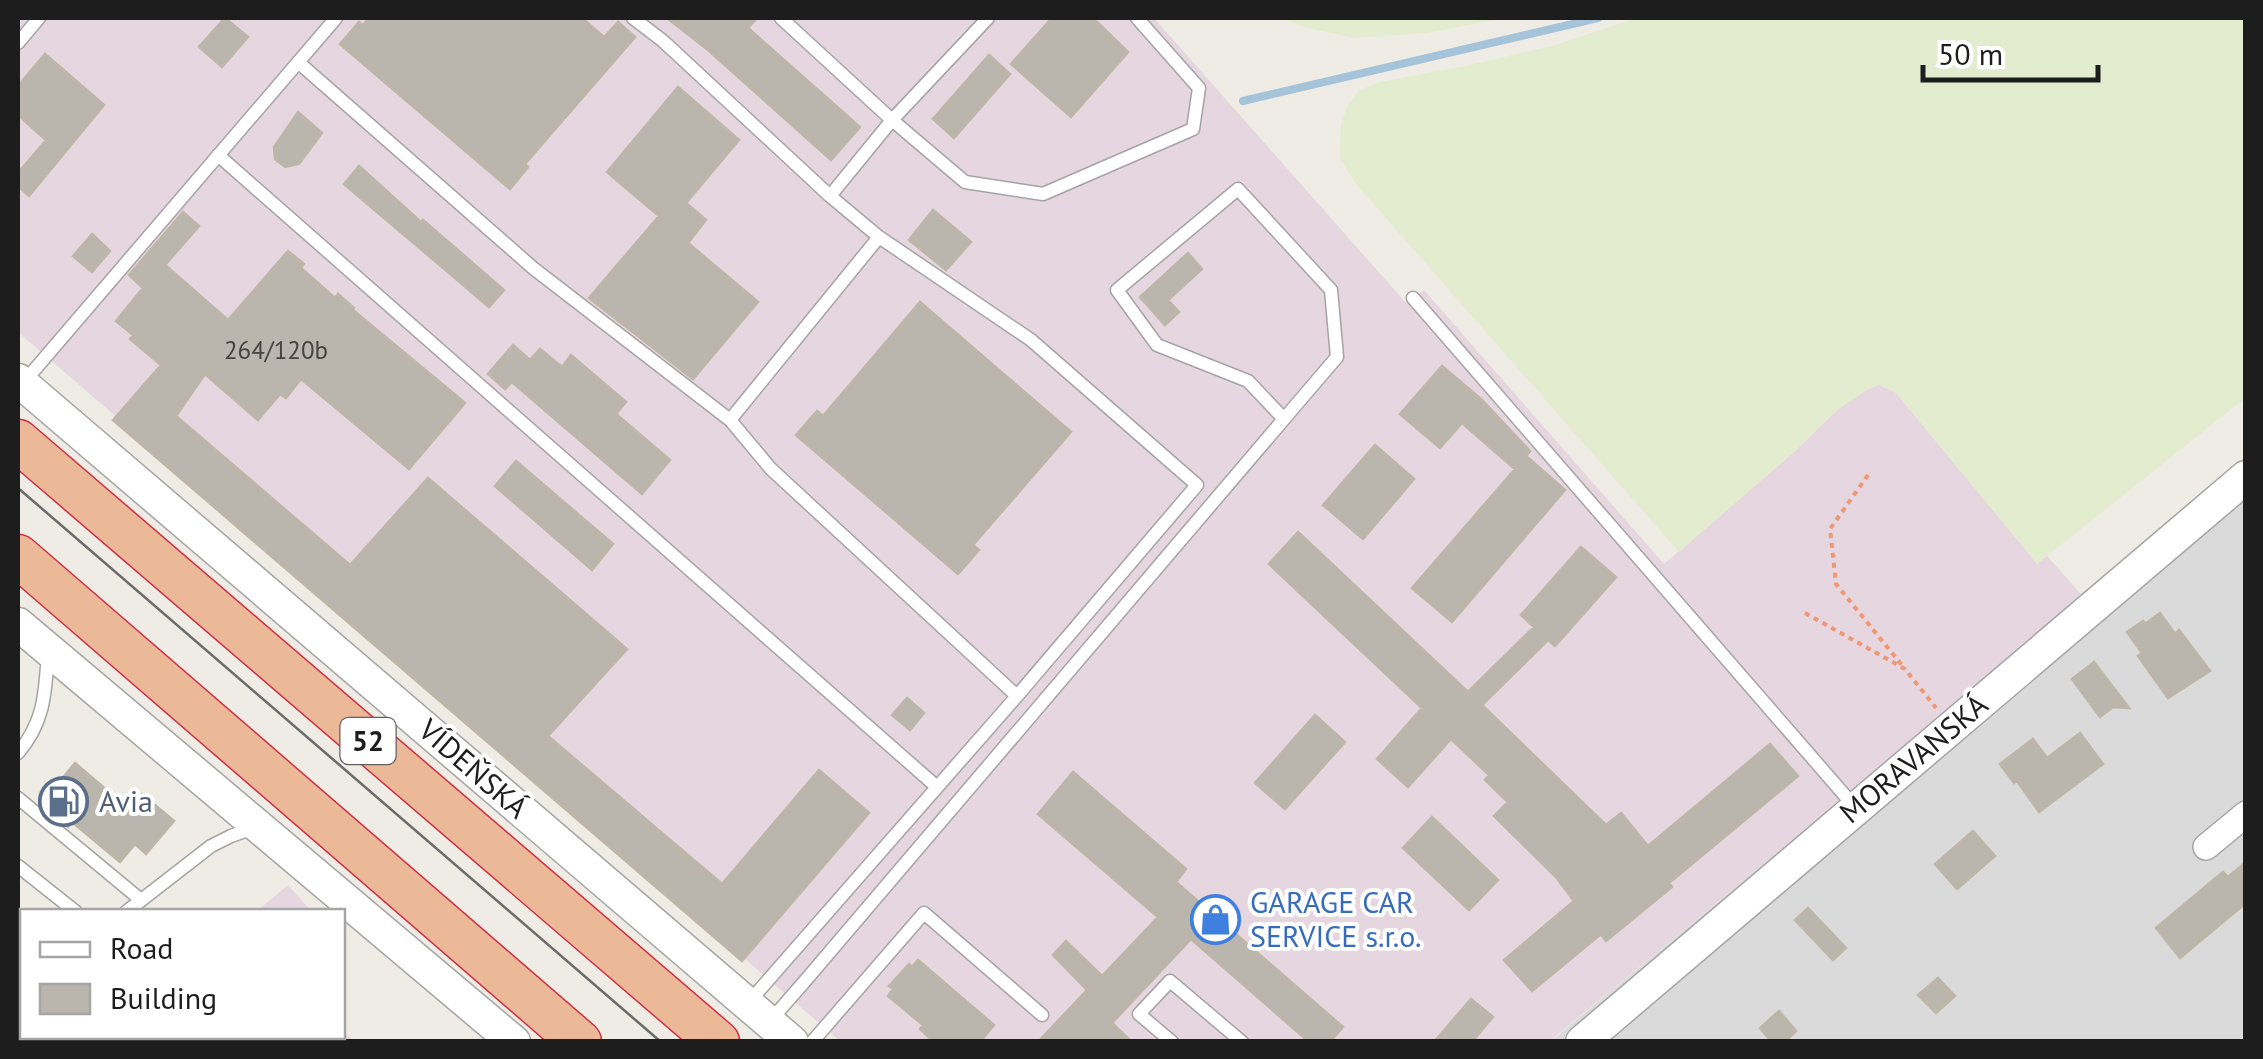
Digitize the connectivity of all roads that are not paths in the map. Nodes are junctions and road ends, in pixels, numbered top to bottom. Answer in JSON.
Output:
{"nodes":[{"id":1,"x":39,"y":18,"type":"edge"},
{"id":2,"x":336,"y":18,"type":"edge"},
{"id":3,"x":634,"y":18,"type":"edge"},
{"id":4,"x":782,"y":18,"type":"edge"},
{"id":5,"x":988,"y":18,"type":"edge"},
{"id":6,"x":1137,"y":18,"type":"edge"},
{"id":7,"x":18,"y":43,"type":"edge"},
{"id":8,"x":298,"y":62,"type":"junction"},
{"id":9,"x":892,"y":120,"type":"junction"},
{"id":10,"x":218,"y":155,"type":"junction"},
{"id":11,"x":830,"y":196,"type":"junction"},
{"id":12,"x":880,"y":237,"type":"junction"},
{"id":13,"x":1413,"y":298,"type":"dead end"},
{"id":14,"x":20,"y":382,"type":"edge"},
{"id":15,"x":1284,"y":419,"type":"junction"},
{"id":16,"x":730,"y":420,"type":"junction"},
{"id":17,"x":18,"y":441,"type":"edge"},
{"id":18,"x":2246,"y":477,"type":"edge"},
{"id":19,"x":18,"y":556,"type":"edge"},
{"id":20,"x":18,"y":624,"type":"edge"},
{"id":21,"x":48,"y":649,"type":"junction"},
{"id":22,"x":1017,"y":696,"type":"junction"},
{"id":23,"x":18,"y":753,"type":"edge"},
{"id":24,"x":937,"y":787,"type":"junction"},
{"id":25,"x":18,"y":798,"type":"edge"},
{"id":26,"x":1856,"y":808,"type":"junction"},
{"id":27,"x":2246,"y":814,"type":"edge"},
{"id":28,"x":259,"y":826,"type":"junction"},
{"id":29,"x":2206,"y":847,"type":"dead end"},
{"id":30,"x":18,"y":866,"type":"edge"},
{"id":31,"x":140,"y":900,"type":"junction"},
{"id":32,"x":72,"y":909,"type":"edge"},
{"id":33,"x":130,"y":909,"type":"edge"},
{"id":34,"x":1042,"y":1014,"type":"dead end"},
{"id":35,"x":769,"y":1022,"type":"edge"},
{"id":36,"x":514,"y":1042,"type":"edge"},
{"id":37,"x":580,"y":1042,"type":"edge"},
{"id":38,"x":718,"y":1042,"type":"edge"},
{"id":39,"x":812,"y":1042,"type":"edge"},
{"id":40,"x":1172,"y":1042,"type":"edge"},
{"id":41,"x":1242,"y":1042,"type":"edge"},
{"id":42,"x":1582,"y":1042,"type":"edge"}],
"edges":[{"from":1,"to":7,"type":"lane"},
{"from":2,"to":8,"type":"lane"},
{"from":3,"to":11,"type":"lane"},
{"from":4,"to":9,"type":"lane"},
{"from":5,"to":9,"type":"lane"},
{"from":6,"to":9,"type":"lane"},
{"from":8,"to":10,"type":"lane"},
{"from":8,"to":16,"type":"lane"},
{"from":9,"to":11,"type":"lane"},
{"from":10,"to":14,"type":"lane"},
{"from":10,"to":24,"type":"lane"},
{"from":11,"to":12,"type":"lane"},
{"from":12,"to":16,"type":"lane"},
{"from":12,"to":22,"type":"lane"},
{"from":13,"to":26,"type":"lane"},
{"from":14,"to":35,"type":"street","name":"VÍDEŇSKÁ"},
{"from":15,"to":15,"type":"lane"},
{"from":15,"to":35,"type":"lane"},
{"from":16,"to":22,"type":"lane"},
{"from":17,"to":38,"type":"highway","name":"VÍDEŇSKÁ","number":"52"},
{"from":18,"to":26,"type":"street","name":"MORAVANSKÁ"},
{"from":19,"to":37,"type":"highway"},
{"from":20,"to":21,"type":"street"},
{"from":21,"to":23,"type":"lane"},
{"from":21,"to":28,"type":"street"},
{"from":22,"to":24,"type":"lane"},
{"from":24,"to":35,"type":"lane"},
{"from":25,"to":31,"type":"lane"},
{"from":26,"to":42,"type":"street","name":"MORAVANSKÁ"},
{"from":27,"to":29,"type":"street"},
{"from":28,"to":31,"type":"lane"},
{"from":28,"to":36,"type":"street"},
{"from":30,"to":32,"type":"lane"},
{"from":31,"to":33,"type":"lane"},
{"from":34,"to":39,"type":"lane"},
{"from":40,"to":41,"type":"lane"}]}
